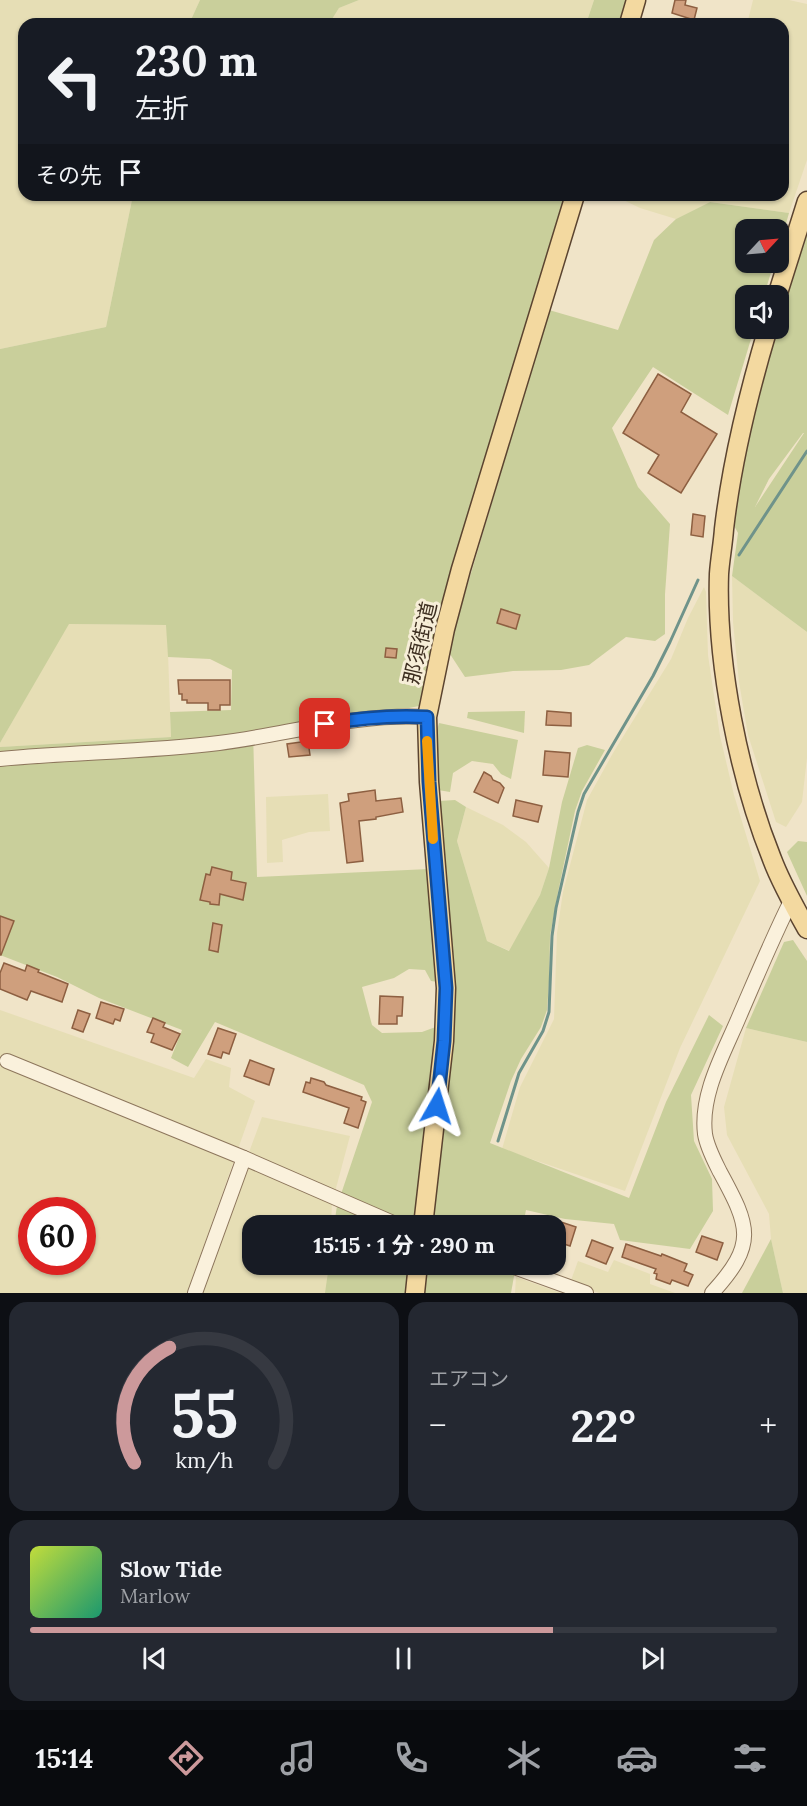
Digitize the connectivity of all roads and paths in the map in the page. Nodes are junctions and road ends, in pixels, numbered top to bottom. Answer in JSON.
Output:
{"nodes":[{"id":1,"x":636,"y":0,"type":"edge"},
{"id":2,"x":630,"y":18,"type":"edge"},
{"id":3,"x":574,"y":201,"type":"edge"},
{"id":4,"x":807,"y":201,"type":"edge"},
{"id":5,"x":780,"y":285,"type":"edge"},
{"id":6,"x":765,"y":339,"type":"edge"},
{"id":7,"x":427,"y":717,"type":"junction"},
{"id":8,"x":0,"y":759,"type":"edge"},
{"id":9,"x":791,"y":901,"type":"junction"},
{"id":10,"x":807,"y":928,"type":"edge"},
{"id":11,"x":8,"y":1061,"type":"dead end"},
{"id":12,"x":244,"y":1158,"type":"junction"},
{"id":13,"x":375,"y":1215,"type":"edge"},
{"id":14,"x":424,"y":1215,"type":"edge"},
{"id":15,"x":417,"y":1275,"type":"edge"},
{"id":16,"x":536,"y":1275,"type":"edge"},
{"id":17,"x":195,"y":1293,"type":"edge"},
{"id":18,"x":415,"y":1293,"type":"edge"},
{"id":19,"x":586,"y":1293,"type":"edge"},
{"id":20,"x":712,"y":1293,"type":"edge"}],
"edges":[{"from":1,"to":2,"type":"main road"},
{"from":3,"to":7,"type":"main road","name":"那須街道"},
{"from":4,"to":5,"type":"main road"},
{"from":6,"to":9,"type":"main road"},
{"from":7,"to":8,"type":"street"},
{"from":7,"to":14,"type":"main road","name":"那須街道"},
{"from":9,"to":10,"type":"main road"},
{"from":9,"to":20,"type":"street"},
{"from":11,"to":12,"type":"street"},
{"from":12,"to":13,"type":"street"},
{"from":12,"to":17,"type":"street"},
{"from":15,"to":18,"type":"main road"},
{"from":16,"to":19,"type":"street"}]}
